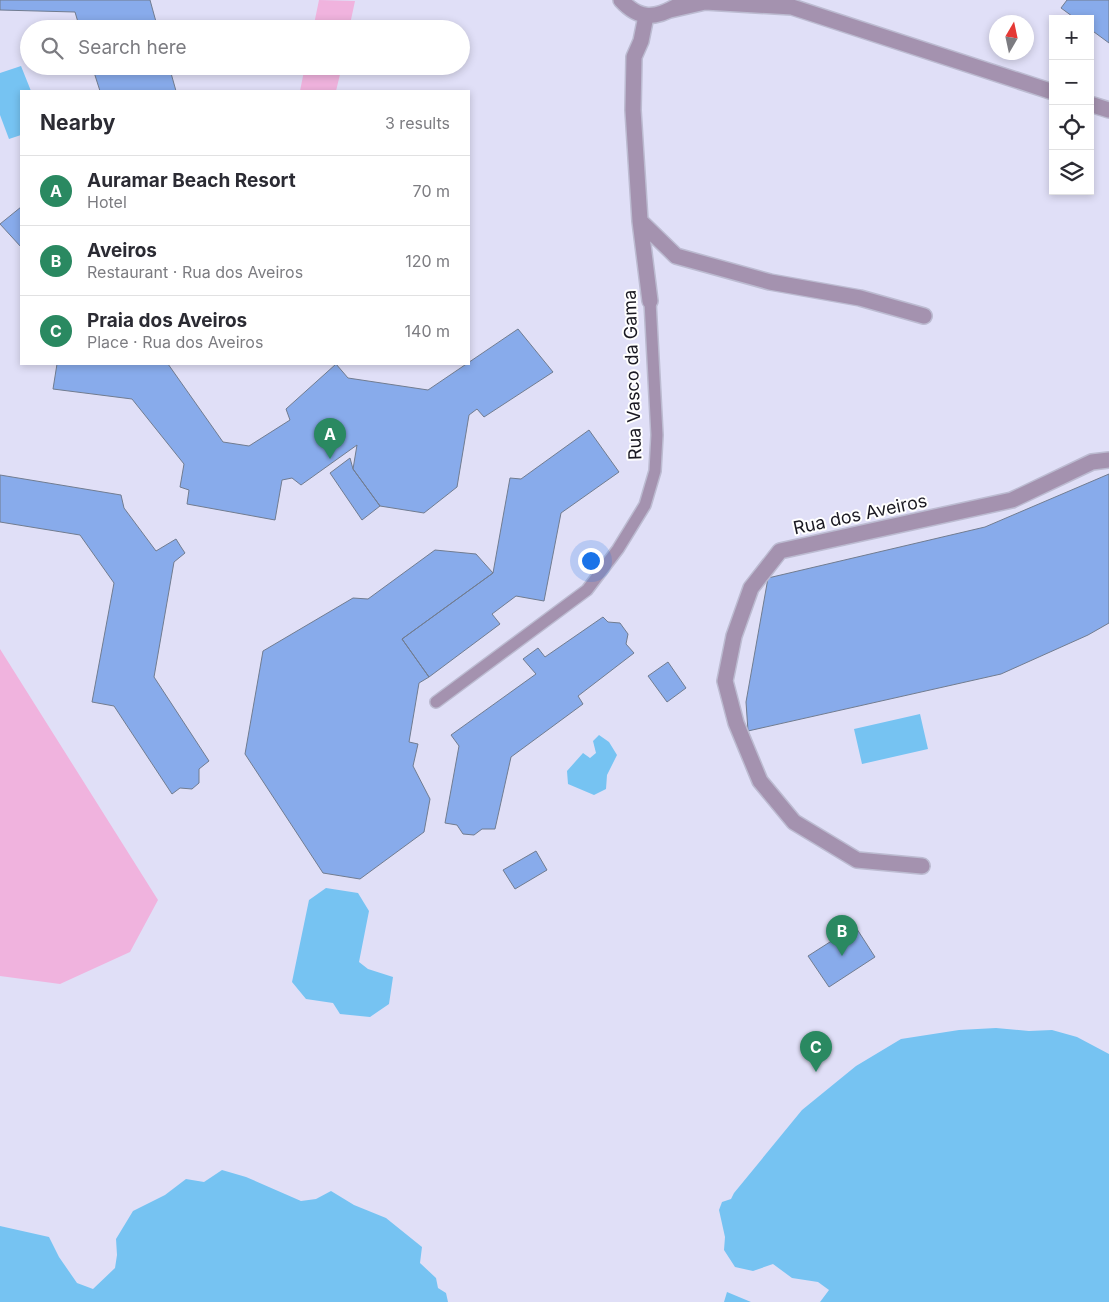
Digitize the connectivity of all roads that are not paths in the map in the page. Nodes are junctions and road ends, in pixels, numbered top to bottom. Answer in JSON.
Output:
{"nodes":[{"id":1,"x":621,"y":0,"type":"edge"},
{"id":2,"x":773,"y":0,"type":"edge"},
{"id":3,"x":676,"y":5,"type":"edge"},
{"id":4,"x":792,"y":6,"type":"junction"},
{"id":5,"x":646,"y":16,"type":"junction"},
{"id":6,"x":1049,"y":91,"type":"edge"},
{"id":7,"x":1093,"y":105,"type":"edge"},
{"id":8,"x":1109,"y":110,"type":"edge"},
{"id":9,"x":640,"y":222,"type":"junction"},
{"id":10,"x":650,"y":301,"type":"joint"},
{"id":11,"x":924,"y":316,"type":"dead end"},
{"id":12,"x":1109,"y":460,"type":"edge"},
{"id":13,"x":436,"y":702,"type":"dead end"},
{"id":14,"x":922,"y":866,"type":"dead end"}],
"edges":[{"from":1,"to":5,"type":"street"},
{"from":2,"to":4,"type":"street"},
{"from":3,"to":4,"type":"street"},
{"from":3,"to":5,"type":"street"},
{"from":4,"to":6,"type":"street"},
{"from":5,"to":9,"type":"street","name":"Rua Vasco da Gama"},
{"from":7,"to":8,"type":"street"},
{"from":9,"to":10,"type":"street","name":"Rua Vasco da Gama"},
{"from":9,"to":11,"type":"street"},
{"from":10,"to":13,"type":"lane","name":"Rua Vasco da Gama"},
{"from":12,"to":14,"type":"street","name":"Rua dos Aveiros"}]}
